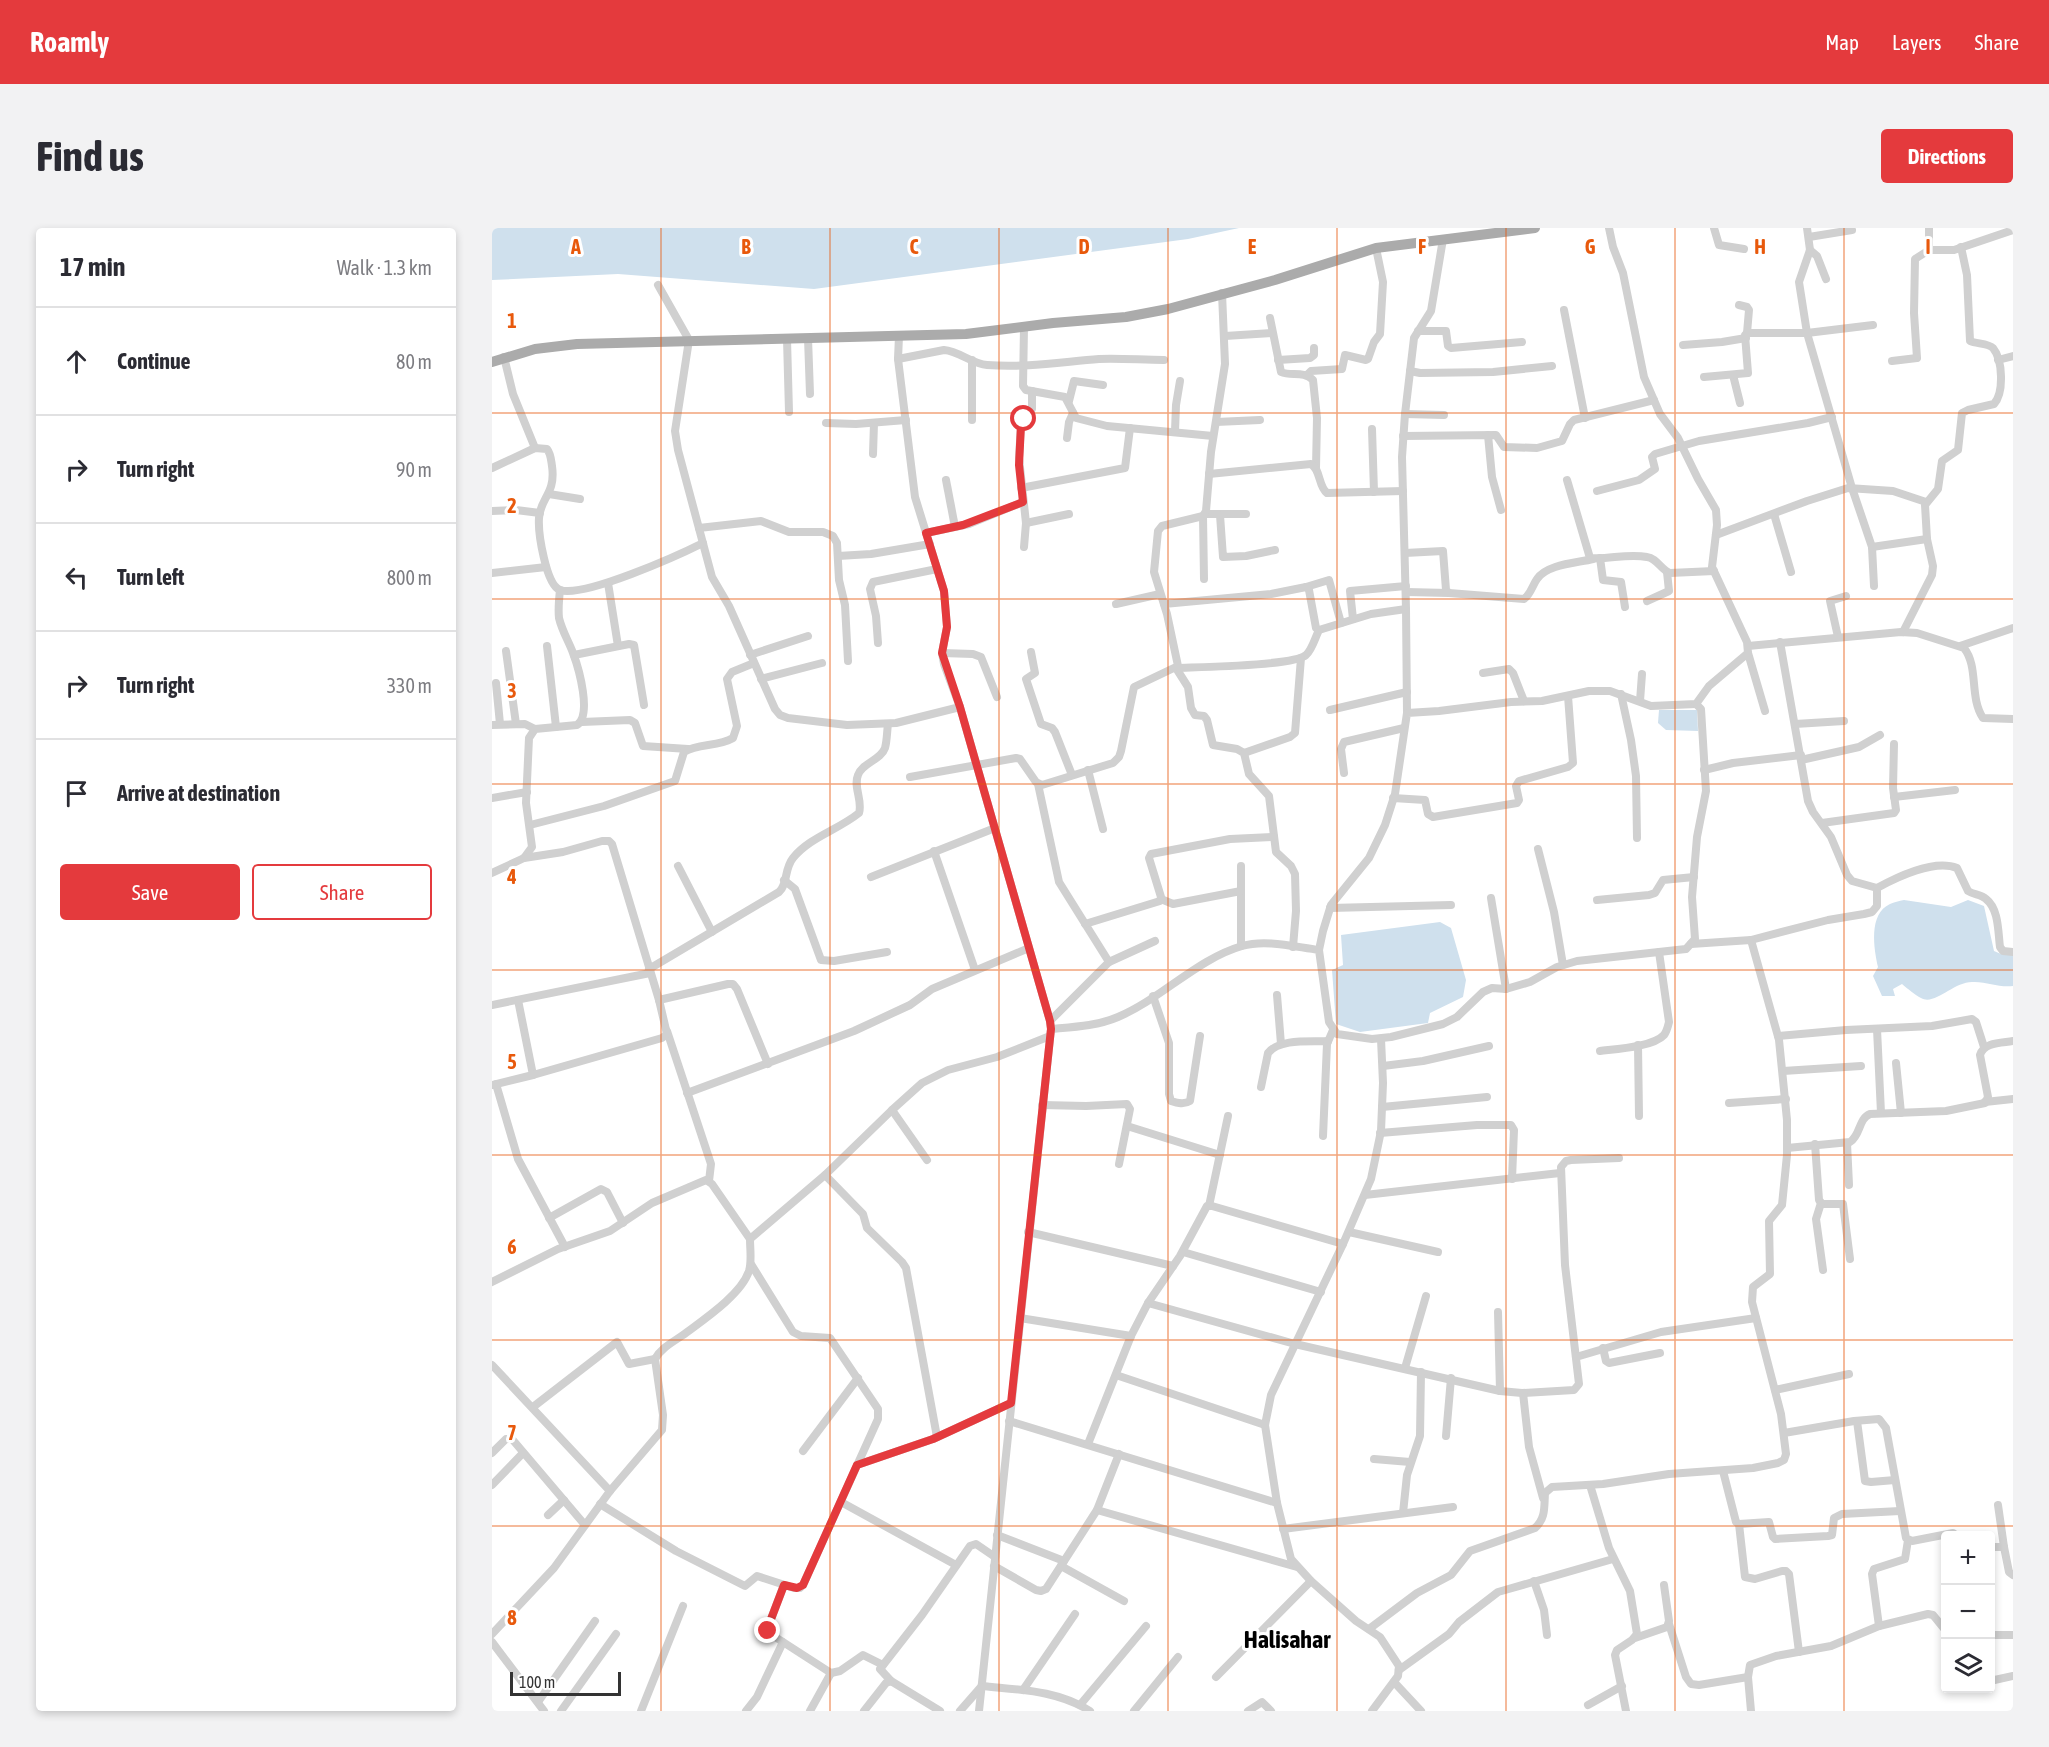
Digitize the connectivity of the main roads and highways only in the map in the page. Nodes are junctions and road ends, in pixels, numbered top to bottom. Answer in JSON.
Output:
{"nodes":[{"id":1,"x":1535,"y":228,"type":"edge"},
{"id":2,"x":492,"y":362,"type":"edge"}],
"edges":[{"from":1,"to":2,"type":"main road"}]}
